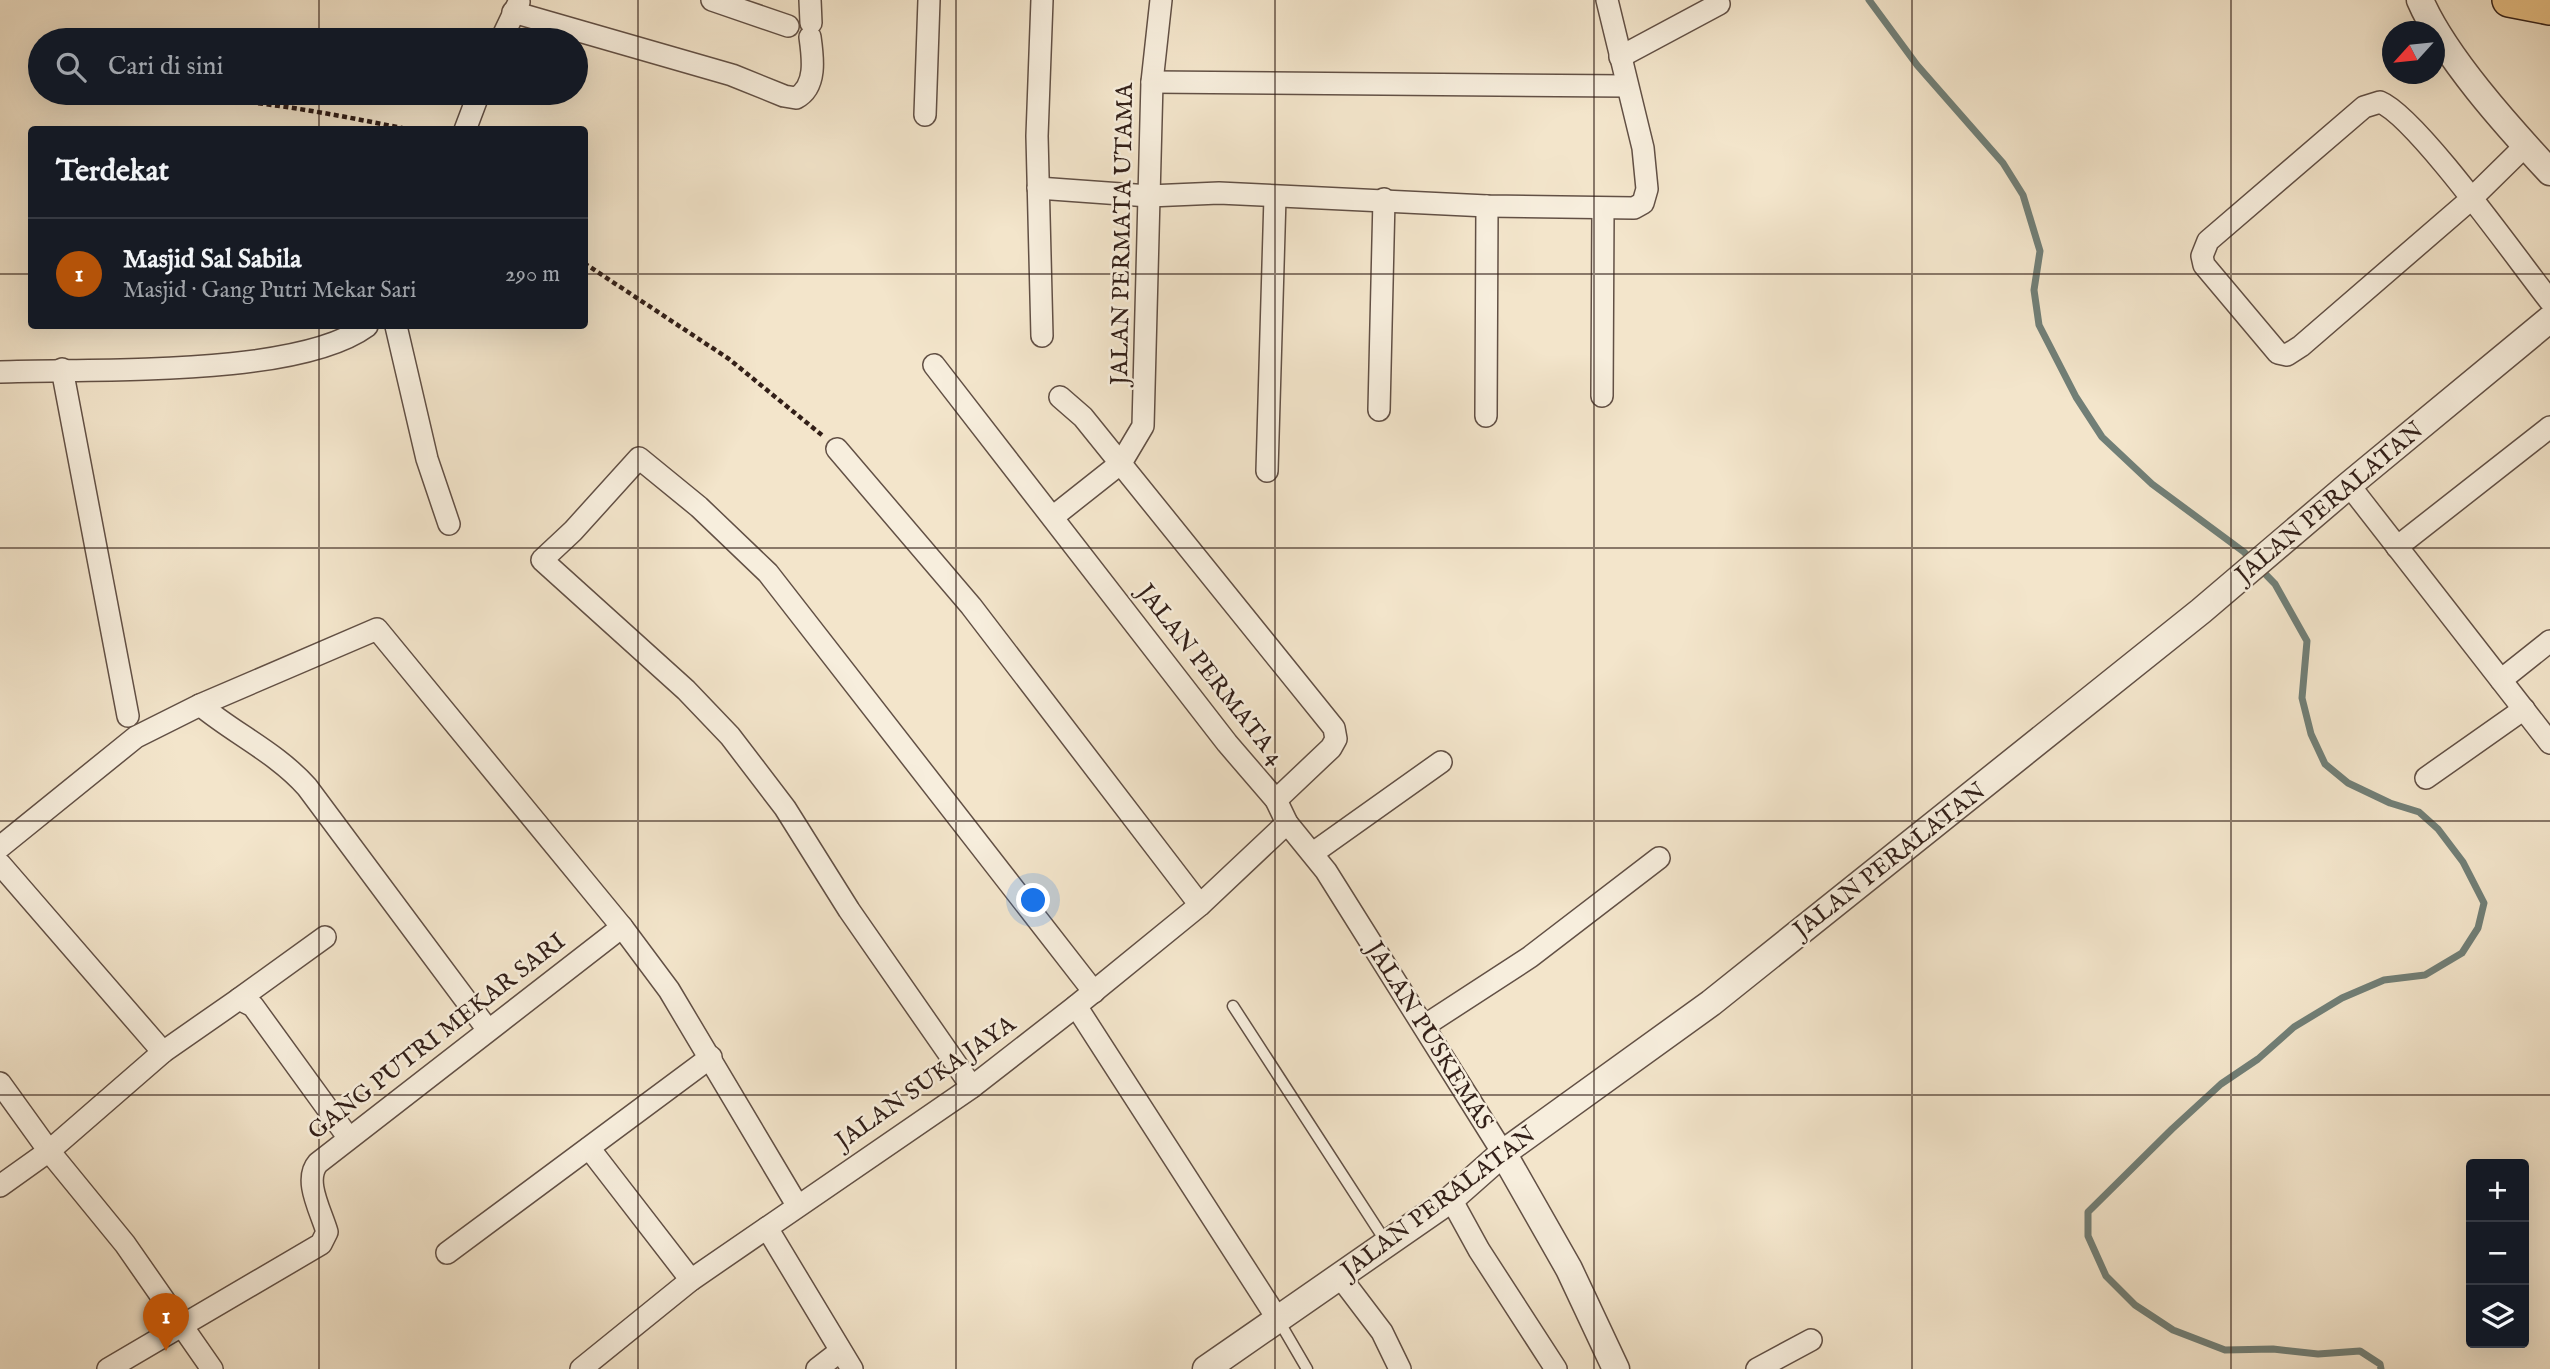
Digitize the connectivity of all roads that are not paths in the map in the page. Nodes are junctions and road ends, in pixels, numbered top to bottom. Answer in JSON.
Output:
{"nodes":[{"id":1,"x":712,"y":0,"type":"edge"},
{"id":2,"x":810,"y":0,"type":"edge"},
{"id":3,"x":929,"y":0,"type":"edge"},
{"id":4,"x":1042,"y":0,"type":"edge"},
{"id":5,"x":1161,"y":0,"type":"edge"},
{"id":6,"x":1606,"y":0,"type":"edge"},
{"id":7,"x":2420,"y":0,"type":"edge"},
{"id":8,"x":2509,"y":0,"type":"edge"},
{"id":9,"x":1719,"y":4,"type":"dead end"},
{"id":10,"x":516,"y":6,"type":"edge"},
{"id":11,"x":2550,"y":8,"type":"edge"},
{"id":12,"x":788,"y":26,"type":"dead end"},
{"id":13,"x":506,"y":28,"type":"edge"},
{"id":14,"x":585,"y":28,"type":"edge"},
{"id":15,"x":588,"y":29,"type":"edge"},
{"id":16,"x":1620,"y":57,"type":"junction"},
{"id":17,"x":1152,"y":82,"type":"junction"},
{"id":18,"x":1627,"y":86,"type":"junction"},
{"id":19,"x":925,"y":115,"type":"dead end"},
{"id":20,"x":2525,"y":146,"type":"junction"},
{"id":21,"x":2550,"y":172,"type":"edge"},
{"id":22,"x":1038,"y":188,"type":"junction"},
{"id":23,"x":1149,"y":196,"type":"junction"},
{"id":24,"x":1275,"y":197,"type":"junction"},
{"id":25,"x":1384,"y":199,"type":"junction"},
{"id":26,"x":2470,"y":200,"type":"junction"},
{"id":27,"x":1487,"y":205,"type":"junction"},
{"id":28,"x":1603,"y":209,"type":"junction"},
{"id":29,"x":2550,"y":301,"type":"edge"},
{"id":30,"x":2550,"y":319,"type":"edge"},
{"id":31,"x":361,"y":329,"type":"edge"},
{"id":32,"x":397,"y":329,"type":"edge"},
{"id":33,"x":1042,"y":336,"type":"dead end"},
{"id":34,"x":934,"y":365,"type":"dead end"},
{"id":35,"x":62,"y":369,"type":"junction"},
{"id":36,"x":0,"y":372,"type":"edge"},
{"id":37,"x":1602,"y":396,"type":"dead end"},
{"id":38,"x":1060,"y":397,"type":"dead end"},
{"id":39,"x":1379,"y":410,"type":"dead end"},
{"id":40,"x":1486,"y":416,"type":"dead end"},
{"id":41,"x":2550,"y":426,"type":"edge"},
{"id":42,"x":837,"y":449,"type":"road end"},
{"id":43,"x":1121,"y":463,"type":"junction"},
{"id":44,"x":1267,"y":471,"type":"dead end"},
{"id":45,"x":2349,"y":485,"type":"junction"},
{"id":46,"x":1054,"y":516,"type":"junction"},
{"id":47,"x":449,"y":524,"type":"dead end"},
{"id":48,"x":2397,"y":547,"type":"junction"},
{"id":49,"x":2550,"y":641,"type":"edge"},
{"id":50,"x":2501,"y":680,"type":"junction"},
{"id":51,"x":200,"y":705,"type":"junction"},
{"id":52,"x":2524,"y":709,"type":"junction"},
{"id":53,"x":128,"y":716,"type":"dead end"},
{"id":54,"x":2550,"y":743,"type":"edge"},
{"id":55,"x":1441,"y":762,"type":"dead end"},
{"id":56,"x":2426,"y":778,"type":"dead end"},
{"id":57,"x":1276,"y":800,"type":"junction"},
{"id":58,"x":1287,"y":823,"type":"junction"},
{"id":59,"x":0,"y":847,"type":"edge"},
{"id":60,"x":1312,"y":853,"type":"junction"},
{"id":61,"x":1659,"y":858,"type":"dead end"},
{"id":62,"x":0,"y":864,"type":"edge"},
{"id":63,"x":1200,"y":905,"type":"junction"},
{"id":64,"x":622,"y":927,"type":"junction"},
{"id":65,"x":325,"y":937,"type":"dead end"},
{"id":66,"x":1094,"y":992,"type":"junction"},
{"id":67,"x":239,"y":999,"type":"junction"},
{"id":68,"x":1076,"y":1006,"type":"junction"},
{"id":69,"x":1233,"y":1006,"type":"dead end"},
{"id":70,"x":1424,"y":1026,"type":"junction"},
{"id":71,"x":488,"y":1030,"type":"junction"},
{"id":72,"x":163,"y":1052,"type":"junction"},
{"id":73,"x":711,"y":1056,"type":"junction"},
{"id":74,"x":0,"y":1083,"type":"edge"},
{"id":75,"x":972,"y":1087,"type":"junction"},
{"id":76,"x":348,"y":1138,"type":"junction"},
{"id":77,"x":589,"y":1147,"type":"junction"},
{"id":78,"x":49,"y":1151,"type":"junction"},
{"id":79,"x":1503,"y":1153,"type":"junction"},
{"id":80,"x":0,"y":1186,"type":"edge"},
{"id":81,"x":1451,"y":1199,"type":"junction"},
{"id":82,"x":797,"y":1205,"type":"junction"},
{"id":83,"x":767,"y":1228,"type":"junction"},
{"id":84,"x":1387,"y":1244,"type":"junction"},
{"id":85,"x":447,"y":1253,"type":"dead end"},
{"id":86,"x":1340,"y":1278,"type":"junction"},
{"id":87,"x":691,"y":1280,"type":"junction"},
{"id":88,"x":1279,"y":1321,"type":"junction"},
{"id":89,"x":181,"y":1324,"type":"junction"},
{"id":90,"x":1811,"y":1340,"type":"dead end"},
{"id":91,"x":845,"y":1361,"type":"edge"},
{"id":92,"x":107,"y":1369,"type":"edge"},
{"id":93,"x":212,"y":1369,"type":"edge"},
{"id":94,"x":581,"y":1369,"type":"edge"},
{"id":95,"x":817,"y":1369,"type":"edge"},
{"id":96,"x":1206,"y":1369,"type":"edge"},
{"id":97,"x":1307,"y":1369,"type":"edge"},
{"id":98,"x":1400,"y":1369,"type":"edge"},
{"id":99,"x":1556,"y":1369,"type":"edge"},
{"id":100,"x":1616,"y":1369,"type":"edge"},
{"id":101,"x":1757,"y":1369,"type":"edge"}],
"edges":[{"from":1,"to":12,"type":"street"},
{"from":2,"to":15,"type":"street"},
{"from":3,"to":19,"type":"street"},
{"from":4,"to":22,"type":"street"},
{"from":5,"to":17,"type":"street","name":"JALAN PERMATA UTAMA"},
{"from":6,"to":16,"type":"street"},
{"from":7,"to":20,"type":"street"},
{"from":8,"to":11,"type":"main road"},
{"from":9,"to":16,"type":"street"},
{"from":10,"to":13,"type":"street"},
{"from":10,"to":14,"type":"street"},
{"from":16,"to":18,"type":"street"},
{"from":17,"to":18,"type":"street"},
{"from":17,"to":23,"type":"street","name":"JALAN PERMATA UTAMA"},
{"from":18,"to":28,"type":"street"},
{"from":20,"to":21,"type":"street"},
{"from":20,"to":26,"type":"street"},
{"from":22,"to":23,"type":"street"},
{"from":22,"to":33,"type":"street"},
{"from":23,"to":24,"type":"street"},
{"from":23,"to":43,"type":"street","name":"JALAN PERMATA UTAMA"},
{"from":24,"to":25,"type":"street"},
{"from":24,"to":44,"type":"street"},
{"from":25,"to":27,"type":"street"},
{"from":25,"to":39,"type":"street"},
{"from":26,"to":26,"type":"street"},
{"from":26,"to":29,"type":"street"},
{"from":27,"to":28,"type":"street"},
{"from":27,"to":40,"type":"street"},
{"from":28,"to":37,"type":"street"},
{"from":30,"to":45,"type":"street","name":"JALAN PERALATAN"},
{"from":31,"to":35,"type":"street"},
{"from":32,"to":47,"type":"street"},
{"from":34,"to":46,"type":"street","name":"JALAN PERMATA 4"},
{"from":35,"to":36,"type":"street"},
{"from":35,"to":53,"type":"street"},
{"from":38,"to":43,"type":"street","name":"JALAN PERMATA 4"},
{"from":41,"to":48,"type":"street"},
{"from":42,"to":63,"type":"street"},
{"from":43,"to":46,"type":"street"},
{"from":43,"to":57,"type":"street","name":"JALAN PERMATA 4"},
{"from":45,"to":48,"type":"street"},
{"from":45,"to":79,"type":"street","name":"JALAN PERALATAN"},
{"from":46,"to":57,"type":"street","name":"JALAN PERMATA 4"},
{"from":48,"to":50,"type":"street"},
{"from":49,"to":50,"type":"street"},
{"from":50,"to":52,"type":"street"},
{"from":51,"to":59,"type":"street"},
{"from":51,"to":64,"type":"street"},
{"from":51,"to":71,"type":"street"},
{"from":52,"to":54,"type":"street"},
{"from":52,"to":56,"type":"street"},
{"from":55,"to":60,"type":"street"},
{"from":57,"to":58,"type":"street","name":"JALAN PUSKEMAS"},
{"from":58,"to":60,"type":"street","name":"JALAN PUSKEMAS"},
{"from":58,"to":63,"type":"street","name":"JALAN SUKA JAYA"},
{"from":60,"to":70,"type":"street","name":"JALAN PUSKEMAS"},
{"from":61,"to":70,"type":"street"},
{"from":62,"to":72,"type":"street"},
{"from":63,"to":66,"type":"street","name":"JALAN SUKA JAYA"},
{"from":64,"to":71,"type":"street","name":"GANG PUTRI MEKAR SARI"},
{"from":64,"to":73,"type":"street"},
{"from":65,"to":67,"type":"street"},
{"from":66,"to":68,"type":"street","name":"JALAN SUKA JAYA"},
{"from":66,"to":75,"type":"street"},
{"from":67,"to":72,"type":"street"},
{"from":67,"to":76,"type":"street"},
{"from":68,"to":75,"type":"street","name":"JALAN SUKA JAYA"},
{"from":68,"to":88,"type":"street"},
{"from":69,"to":84,"type":"lane"},
{"from":70,"to":79,"type":"street","name":"JALAN PUSKEMAS"},
{"from":71,"to":76,"type":"street","name":"GANG PUTRI MEKAR SARI"},
{"from":72,"to":78,"type":"street"},
{"from":73,"to":77,"type":"street"},
{"from":73,"to":82,"type":"street"},
{"from":74,"to":78,"type":"street"},
{"from":75,"to":82,"type":"street","name":"JALAN SUKA JAYA"},
{"from":76,"to":89,"type":"street","name":"GANG PUTRI MEKAR SARI"},
{"from":77,"to":85,"type":"street"},
{"from":77,"to":87,"type":"street"},
{"from":78,"to":80,"type":"street"},
{"from":78,"to":89,"type":"street"},
{"from":79,"to":81,"type":"street","name":"JALAN PERALATAN"},
{"from":79,"to":100,"type":"street","name":"JALAN PUSKEMAS"},
{"from":81,"to":84,"type":"street","name":"JALAN PERALATAN"},
{"from":81,"to":99,"type":"street"},
{"from":82,"to":83,"type":"street","name":"JALAN SUKA JAYA"},
{"from":83,"to":87,"type":"street","name":"JALAN SUKA JAYA"},
{"from":83,"to":91,"type":"street"},
{"from":84,"to":86,"type":"street","name":"JALAN PERALATAN"},
{"from":86,"to":88,"type":"street","name":"JALAN PERALATAN"},
{"from":86,"to":98,"type":"street"},
{"from":87,"to":94,"type":"street","name":"JALAN SUKA JAYA"},
{"from":88,"to":96,"type":"street","name":"JALAN PERALATAN"},
{"from":88,"to":97,"type":"lane"},
{"from":89,"to":92,"type":"street","name":"GANG PUTRI MEKAR SARI"},
{"from":89,"to":93,"type":"street"},
{"from":90,"to":101,"type":"street"},
{"from":91,"to":95,"type":"street"}]}
